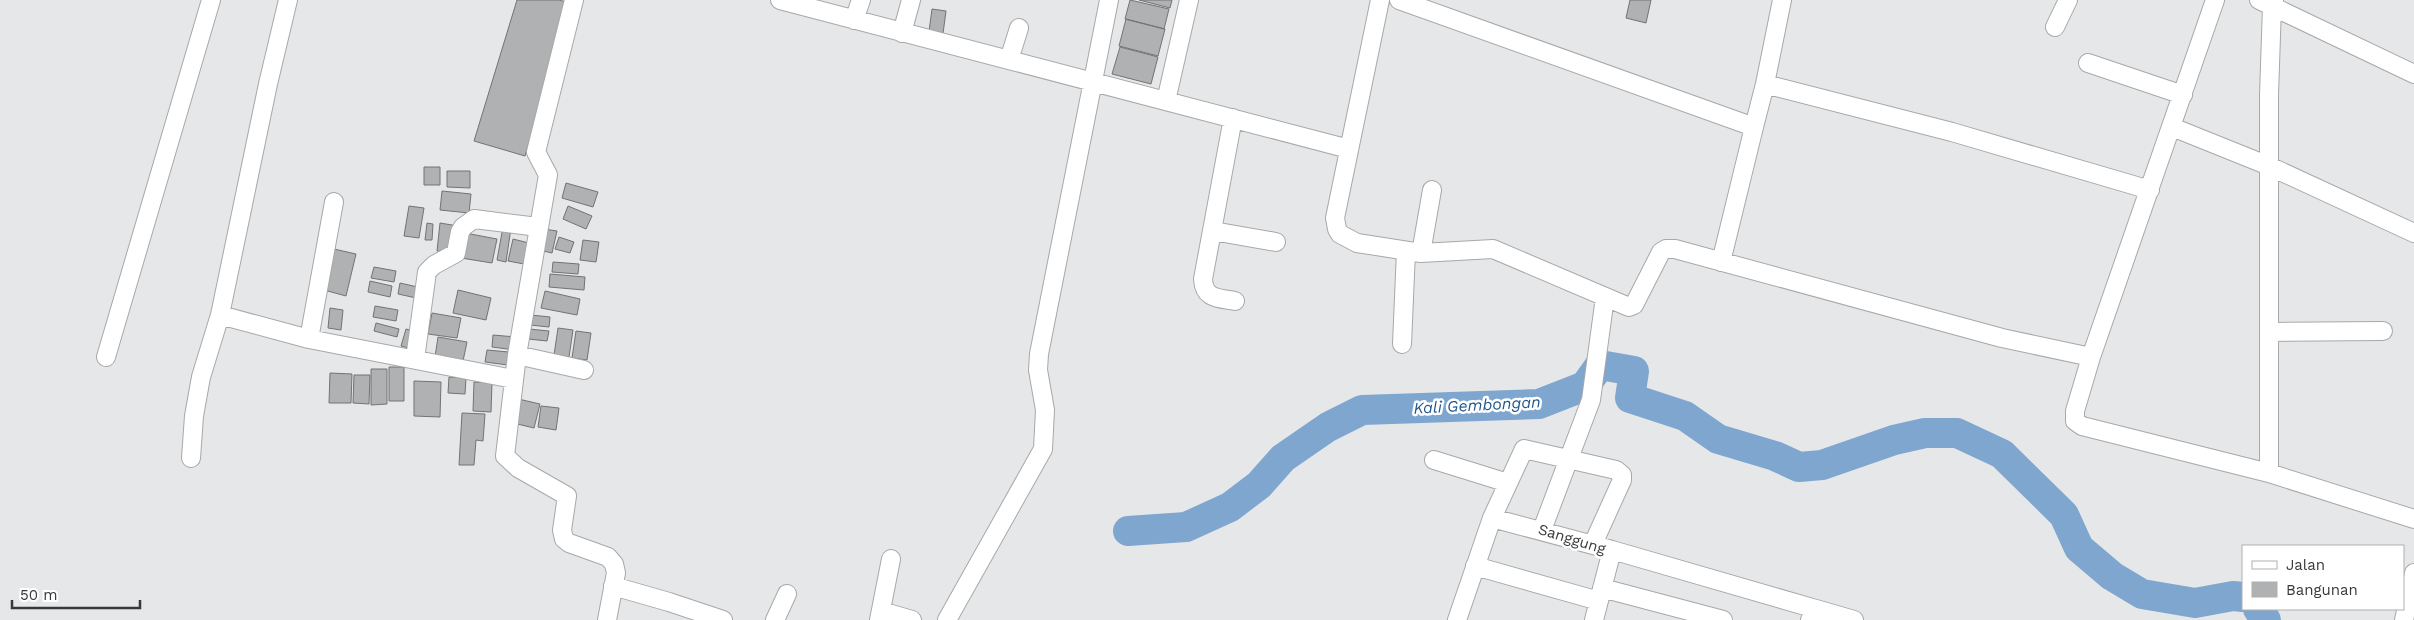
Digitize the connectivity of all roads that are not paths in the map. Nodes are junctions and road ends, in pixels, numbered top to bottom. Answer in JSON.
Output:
{"nodes":[{"id":1,"x":211,"y":0,"type":"edge"},
{"id":2,"x":288,"y":0,"type":"edge"},
{"id":3,"x":574,"y":0,"type":"edge"},
{"id":4,"x":780,"y":0,"type":"edge"},
{"id":5,"x":861,"y":0,"type":"edge"},
{"id":6,"x":911,"y":0,"type":"edge"},
{"id":7,"x":1109,"y":0,"type":"edge"},
{"id":8,"x":1188,"y":0,"type":"edge"},
{"id":9,"x":1380,"y":0,"type":"edge"},
{"id":10,"x":1399,"y":0,"type":"edge"},
{"id":11,"x":1782,"y":0,"type":"edge"},
{"id":12,"x":2068,"y":0,"type":"edge"},
{"id":13,"x":2215,"y":0,"type":"edge"},
{"id":14,"x":2268,"y":2,"type":"edge"},
{"id":15,"x":801,"y":3,"type":"edge"},
{"id":16,"x":854,"y":20,"type":"junction"},
{"id":17,"x":2055,"y":27,"type":"dead end"},
{"id":18,"x":1019,"y":28,"type":"dead end"},
{"id":19,"x":902,"y":32,"type":"junction"},
{"id":20,"x":1009,"y":60,"type":"junction"},
{"id":21,"x":2088,"y":63,"type":"dead end"},
{"id":22,"x":2414,"y":74,"type":"edge"},
{"id":23,"x":1093,"y":82,"type":"junction"},
{"id":24,"x":1765,"y":84,"type":"junction"},
{"id":25,"x":2183,"y":95,"type":"junction"},
{"id":26,"x":1166,"y":101,"type":"junction"},
{"id":27,"x":1233,"y":118,"type":"junction"},
{"id":28,"x":1754,"y":127,"type":"junction"},
{"id":29,"x":2172,"y":127,"type":"junction"},
{"id":30,"x":1349,"y":149,"type":"junction"},
{"id":31,"x":2269,"y":166,"type":"junction"},
{"id":32,"x":1432,"y":190,"type":"dead end"},
{"id":33,"x":2150,"y":190,"type":"junction"},
{"id":34,"x":334,"y":202,"type":"dead end"},
{"id":35,"x":538,"y":227,"type":"junction"},
{"id":36,"x":1213,"y":231,"type":"junction"},
{"id":37,"x":2414,"y":233,"type":"edge"},
{"id":38,"x":1276,"y":242,"type":"dead end"},
{"id":39,"x":1413,"y":252,"type":"junction"},
{"id":40,"x":1721,"y":262,"type":"junction"},
{"id":41,"x":1605,"y":297,"type":"junction"},
{"id":42,"x":1235,"y":301,"type":"dead end"},
{"id":43,"x":220,"y":315,"type":"junction"},
{"id":44,"x":2383,"y":331,"type":"dead end"},
{"id":45,"x":2269,"y":332,"type":"junction"},
{"id":46,"x":309,"y":339,"type":"junction"},
{"id":47,"x":1402,"y":344,"type":"dead end"},
{"id":48,"x":517,"y":355,"type":"junction"},
{"id":49,"x":106,"y":357,"type":"dead end"},
{"id":50,"x":2091,"y":357,"type":"junction"},
{"id":51,"x":415,"y":359,"type":"junction"},
{"id":52,"x":584,"y":370,"type":"dead end"},
{"id":53,"x":513,"y":379,"type":"junction"},
{"id":54,"x":191,"y":458,"type":"dead end"},
{"id":55,"x":1568,"y":458,"type":"junction"},
{"id":56,"x":1434,"y":460,"type":"dead end"},
{"id":57,"x":2269,"y":473,"type":"junction"},
{"id":58,"x":1508,"y":483,"type":"junction"},
{"id":59,"x":1492,"y":518,"type":"junction"},
{"id":60,"x":2414,"y":519,"type":"edge"},
{"id":61,"x":1542,"y":530,"type":"junction"},
{"id":62,"x":1594,"y":544,"type":"junction"},
{"id":63,"x":1612,"y":550,"type":"junction"},
{"id":64,"x":891,"y":558,"type":"dead end"},
{"id":65,"x":1475,"y":566,"type":"junction"},
{"id":66,"x":2414,"y":573,"type":"edge"},
{"id":67,"x":613,"y":586,"type":"junction"},
{"id":68,"x":786,"y":594,"type":"dead end"},
{"id":69,"x":1601,"y":595,"type":"junction"},
{"id":70,"x":1813,"y":615,"type":"edge"},
{"id":71,"x":879,"y":616,"type":"edge"},
{"id":72,"x":607,"y":620,"type":"edge"},
{"id":73,"x":723,"y":620,"type":"edge"},
{"id":74,"x":776,"y":620,"type":"edge"},
{"id":75,"x":912,"y":620,"type":"edge"},
{"id":76,"x":948,"y":620,"type":"edge"},
{"id":77,"x":1457,"y":620,"type":"edge"},
{"id":78,"x":1594,"y":620,"type":"edge"},
{"id":79,"x":1723,"y":620,"type":"edge"},
{"id":80,"x":1854,"y":620,"type":"edge"},
{"id":81,"x":2404,"y":620,"type":"edge"}],
"edges":[{"from":1,"to":49,"type":"street"},
{"from":2,"to":43,"type":"street"},
{"from":3,"to":35,"type":"street"},
{"from":4,"to":15,"type":"street"},
{"from":5,"to":16,"type":"street"},
{"from":6,"to":19,"type":"street"},
{"from":7,"to":23,"type":"street"},
{"from":8,"to":26,"type":"street"},
{"from":9,"to":30,"type":"street"},
{"from":10,"to":28,"type":"street"},
{"from":11,"to":24,"type":"street"},
{"from":12,"to":17,"type":"street"},
{"from":13,"to":25,"type":"street"},
{"from":14,"to":22,"type":"street"},
{"from":14,"to":31,"type":"street"},
{"from":15,"to":16,"type":"street"},
{"from":16,"to":19,"type":"street"},
{"from":18,"to":20,"type":"street"},
{"from":19,"to":20,"type":"street"},
{"from":20,"to":23,"type":"street"},
{"from":21,"to":25,"type":"street"},
{"from":23,"to":26,"type":"street"},
{"from":23,"to":76,"type":"street"},
{"from":24,"to":28,"type":"street"},
{"from":24,"to":33,"type":"street"},
{"from":25,"to":29,"type":"street"},
{"from":26,"to":27,"type":"street"},
{"from":27,"to":30,"type":"street"},
{"from":27,"to":36,"type":"street"},
{"from":28,"to":40,"type":"street"},
{"from":29,"to":31,"type":"street"},
{"from":29,"to":33,"type":"street"},
{"from":30,"to":39,"type":"street"},
{"from":31,"to":37,"type":"street"},
{"from":31,"to":45,"type":"street"},
{"from":32,"to":39,"type":"street"},
{"from":33,"to":50,"type":"street"},
{"from":34,"to":46,"type":"street"},
{"from":35,"to":48,"type":"street"},
{"from":35,"to":51,"type":"street"},
{"from":36,"to":38,"type":"street"},
{"from":36,"to":42,"type":"street"},
{"from":39,"to":41,"type":"street"},
{"from":39,"to":47,"type":"street"},
{"from":40,"to":41,"type":"street"},
{"from":40,"to":50,"type":"street"},
{"from":41,"to":55,"type":"street"},
{"from":43,"to":46,"type":"street"},
{"from":43,"to":54,"type":"street"},
{"from":44,"to":45,"type":"street"},
{"from":45,"to":57,"type":"street"},
{"from":46,"to":51,"type":"street"},
{"from":48,"to":52,"type":"street"},
{"from":48,"to":53,"type":"street"},
{"from":50,"to":57,"type":"street"},
{"from":51,"to":53,"type":"street"},
{"from":53,"to":67,"type":"street"},
{"from":55,"to":58,"type":"street"},
{"from":55,"to":61,"type":"street"},
{"from":55,"to":62,"type":"street"},
{"from":56,"to":58,"type":"street"},
{"from":57,"to":60,"type":"street"},
{"from":58,"to":59,"type":"street"},
{"from":59,"to":61,"type":"street","name":"Sanggung"},
{"from":59,"to":65,"type":"street"},
{"from":61,"to":62,"type":"street","name":"Sanggung"},
{"from":62,"to":63,"type":"street","name":"Sanggung"},
{"from":63,"to":69,"type":"street","name":"Sanggung"},
{"from":63,"to":70,"type":"street"},
{"from":64,"to":71,"type":"street"},
{"from":65,"to":69,"type":"street"},
{"from":65,"to":77,"type":"street"},
{"from":66,"to":81,"type":"street"},
{"from":67,"to":72,"type":"street"},
{"from":67,"to":73,"type":"street"},
{"from":68,"to":74,"type":"street"},
{"from":69,"to":78,"type":"street","name":"Sanggung"},
{"from":69,"to":79,"type":"street"},
{"from":70,"to":80,"type":"street"},
{"from":71,"to":75,"type":"street"}]}
